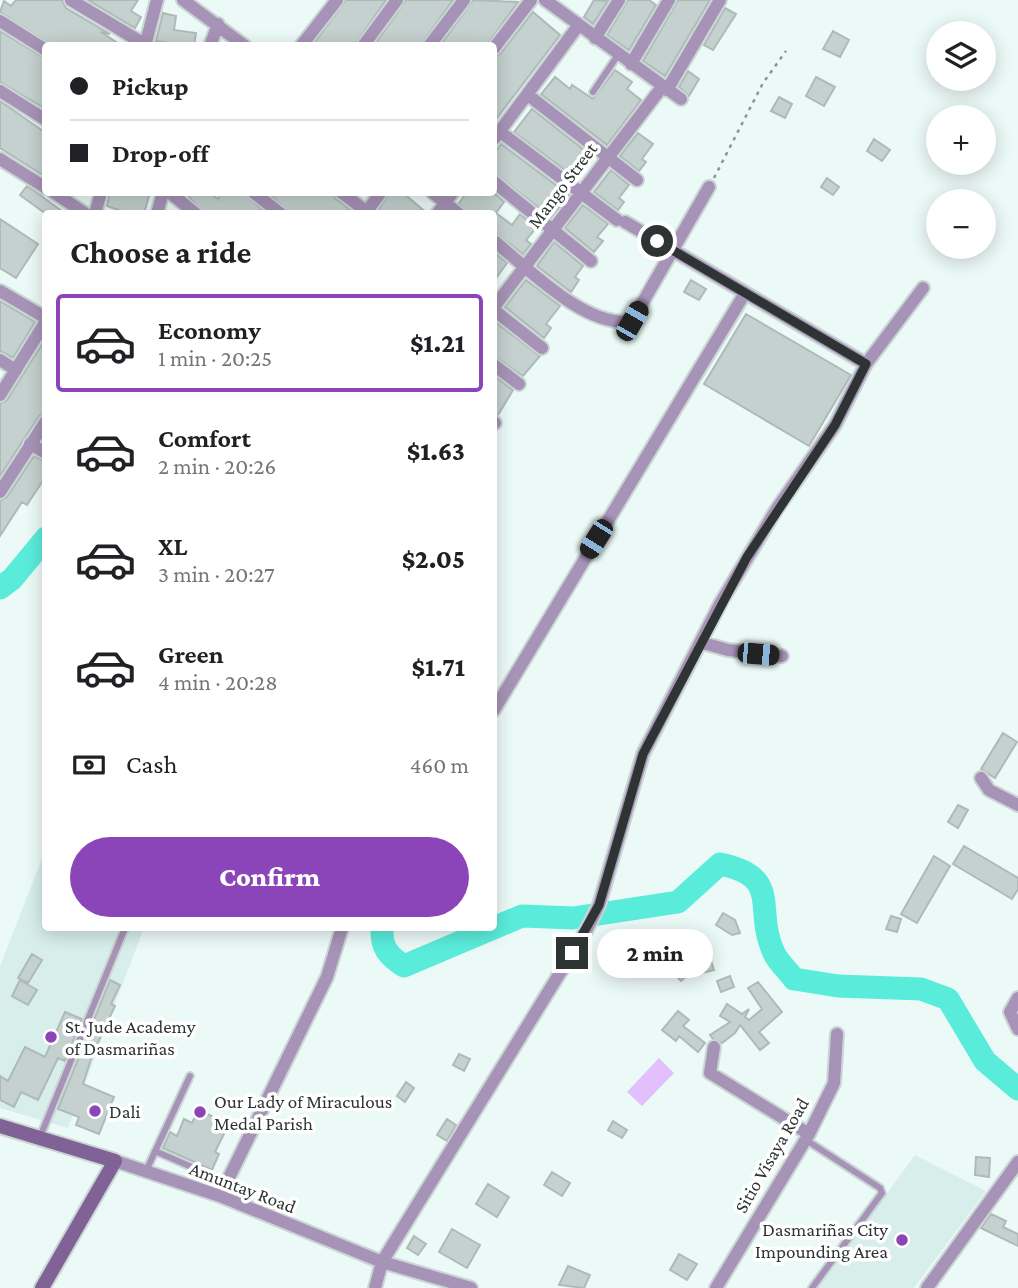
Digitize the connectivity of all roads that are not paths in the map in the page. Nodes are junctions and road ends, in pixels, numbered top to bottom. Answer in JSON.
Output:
{"nodes":[{"id":1,"x":71,"y":0,"type":"edge"},
{"id":2,"x":157,"y":0,"type":"edge"},
{"id":3,"x":183,"y":0,"type":"edge"},
{"id":4,"x":337,"y":0,"type":"edge"},
{"id":5,"x":397,"y":0,"type":"edge"},
{"id":6,"x":464,"y":0,"type":"edge"},
{"id":7,"x":531,"y":0,"type":"edge"},
{"id":8,"x":545,"y":0,"type":"edge"},
{"id":9,"x":619,"y":0,"type":"edge"},
{"id":10,"x":669,"y":0,"type":"edge"},
{"id":11,"x":720,"y":0,"type":"edge"},
{"id":12,"x":0,"y":21,"type":"edge"},
{"id":13,"x":218,"y":24,"type":"junction"},
{"id":14,"x":578,"y":26,"type":"junction"},
{"id":15,"x":595,"y":38,"type":"junction"},
{"id":16,"x":141,"y":42,"type":"edge"},
{"id":17,"x":147,"y":42,"type":"edge"},
{"id":18,"x":211,"y":42,"type":"edge"},
{"id":19,"x":240,"y":42,"type":"edge"},
{"id":20,"x":304,"y":42,"type":"edge"},
{"id":21,"x":366,"y":42,"type":"edge"},
{"id":22,"x":432,"y":42,"type":"edge"},
{"id":23,"x":497,"y":44,"type":"edge"},
{"id":24,"x":42,"y":47,"type":"edge"},
{"id":25,"x":618,"y":55,"type":"junction"},
{"id":26,"x":631,"y":64,"type":"junction"},
{"id":27,"x":665,"y":89,"type":"junction"},
{"id":28,"x":0,"y":91,"type":"edge"},
{"id":29,"x":593,"y":92,"type":"dead end"},
{"id":30,"x":528,"y":94,"type":"junction"},
{"id":31,"x":681,"y":99,"type":"dead end"},
{"id":32,"x":42,"y":117,"type":"edge"},
{"id":33,"x":497,"y":134,"type":"edge"},
{"id":34,"x":497,"y":136,"type":"edge"},
{"id":35,"x":607,"y":158,"type":"junction"},
{"id":36,"x":0,"y":159,"type":"edge"},
{"id":37,"x":637,"y":180,"type":"dead end"},
{"id":38,"x":497,"y":184,"type":"edge"},
{"id":39,"x":42,"y":185,"type":"edge"},
{"id":40,"x":709,"y":187,"type":"road end"},
{"id":41,"x":581,"y":192,"type":"junction"},
{"id":42,"x":59,"y":196,"type":"edge"},
{"id":43,"x":174,"y":196,"type":"edge"},
{"id":44,"x":258,"y":196,"type":"edge"},
{"id":45,"x":346,"y":196,"type":"edge"},
{"id":46,"x":80,"y":210,"type":"edge"},
{"id":47,"x":191,"y":210,"type":"edge"},
{"id":48,"x":276,"y":210,"type":"edge"},
{"id":49,"x":362,"y":210,"type":"edge"},
{"id":50,"x":553,"y":229,"type":"junction"},
{"id":51,"x":497,"y":243,"type":"edge"},
{"id":52,"x":673,"y":250,"type":"junction"},
{"id":53,"x":591,"y":261,"type":"dead end"},
{"id":54,"x":525,"y":266,"type":"junction"},
{"id":55,"x":923,"y":288,"type":"dead end"},
{"id":56,"x":0,"y":290,"type":"edge"},
{"id":57,"x":746,"y":293,"type":"junction"},
{"id":58,"x":497,"y":304,"type":"edge"},
{"id":59,"x":497,"y":310,"type":"edge"},
{"id":60,"x":42,"y":316,"type":"edge"},
{"id":61,"x":42,"y":326,"type":"edge"},
{"id":62,"x":542,"y":348,"type":"dead end"},
{"id":63,"x":0,"y":360,"type":"edge"},
{"id":64,"x":866,"y":364,"type":"junction"},
{"id":65,"x":497,"y":367,"type":"edge"},
{"id":66,"x":16,"y":370,"type":"junction"},
{"id":67,"x":519,"y":384,"type":"dead end"},
{"id":68,"x":0,"y":395,"type":"edge"},
{"id":69,"x":42,"y":427,"type":"edge"},
{"id":70,"x":30,"y":444,"type":"junction"},
{"id":71,"x":42,"y":451,"type":"edge"},
{"id":72,"x":0,"y":492,"type":"edge"},
{"id":73,"x":703,"y":643,"type":"junction"},
{"id":74,"x":782,"y":656,"type":"dead end"},
{"id":75,"x":497,"y":705,"type":"edge"},
{"id":76,"x":981,"y":779,"type":"dead end"},
{"id":77,"x":1018,"y":805,"type":"edge"},
{"id":78,"x":124,"y":931,"type":"edge"},
{"id":79,"x":341,"y":931,"type":"edge"},
{"id":80,"x":1018,"y":998,"type":"edge"},
{"id":81,"x":1018,"y":1028,"type":"edge"},
{"id":82,"x":837,"y":1034,"type":"dead end"},
{"id":83,"x":714,"y":1047,"type":"dead end"},
{"id":84,"x":190,"y":1076,"type":"dead end"},
{"id":85,"x":0,"y":1126,"type":"edge"},
{"id":86,"x":40,"y":1137,"type":"junction"},
{"id":87,"x":807,"y":1137,"type":"junction"},
{"id":88,"x":155,"y":1151,"type":"junction"},
{"id":89,"x":115,"y":1161,"type":"junction"},
{"id":90,"x":1018,"y":1162,"type":"edge"},
{"id":91,"x":146,"y":1171,"type":"junction"},
{"id":92,"x":226,"y":1182,"type":"junction"},
{"id":93,"x":220,"y":1196,"type":"junction"},
{"id":94,"x":382,"y":1262,"type":"junction"},
{"id":95,"x":42,"y":1288,"type":"edge"},
{"id":96,"x":375,"y":1288,"type":"edge"},
{"id":97,"x":471,"y":1288,"type":"edge"},
{"id":98,"x":716,"y":1288,"type":"edge"},
{"id":99,"x":812,"y":1288,"type":"edge"},
{"id":100,"x":927,"y":1288,"type":"edge"}],
"edges":[{"from":1,"to":16,"type":"street"},
{"from":2,"to":17,"type":"street"},
{"from":3,"to":13,"type":"street"},
{"from":4,"to":20,"type":"street"},
{"from":5,"to":21,"type":"street"},
{"from":6,"to":22,"type":"street"},
{"from":7,"to":23,"type":"street"},
{"from":8,"to":14,"type":"street"},
{"from":9,"to":15,"type":"street"},
{"from":10,"to":26,"type":"street"},
{"from":11,"to":27,"type":"street","name":"Mango Street"},
{"from":12,"to":24,"type":"street"},
{"from":13,"to":18,"type":"street"},
{"from":13,"to":19,"type":"street"},
{"from":14,"to":15,"type":"street"},
{"from":14,"to":30,"type":"street"},
{"from":15,"to":25,"type":"street"},
{"from":25,"to":26,"type":"street"},
{"from":25,"to":29,"type":"lane"},
{"from":26,"to":27,"type":"street"},
{"from":27,"to":31,"type":"street"},
{"from":27,"to":35,"type":"street","name":"Mango Street"},
{"from":28,"to":32,"type":"street"},
{"from":30,"to":33,"type":"street"},
{"from":30,"to":35,"type":"street"},
{"from":34,"to":41,"type":"street"},
{"from":35,"to":37,"type":"street"},
{"from":35,"to":41,"type":"street","name":"Mango Street"},
{"from":36,"to":39,"type":"street"},
{"from":38,"to":50,"type":"street"},
{"from":40,"to":52,"type":"street"},
{"from":41,"to":50,"type":"street","name":"Mango Street"},
{"from":41,"to":52,"type":"street"},
{"from":42,"to":46,"type":"street"},
{"from":43,"to":47,"type":"street"},
{"from":44,"to":48,"type":"street"},
{"from":45,"to":49,"type":"street"},
{"from":50,"to":53,"type":"street"},
{"from":50,"to":54,"type":"street","name":"Mango Street"},
{"from":51,"to":54,"type":"street"},
{"from":52,"to":54,"type":"street"},
{"from":52,"to":57,"type":"street"},
{"from":54,"to":58,"type":"street","name":"Mango Street"},
{"from":55,"to":64,"type":"street"},
{"from":56,"to":60,"type":"street"},
{"from":57,"to":64,"type":"street"},
{"from":57,"to":75,"type":"street"},
{"from":59,"to":62,"type":"street"},
{"from":61,"to":66,"type":"street"},
{"from":63,"to":66,"type":"street"},
{"from":64,"to":73,"type":"street"},
{"from":65,"to":67,"type":"street"},
{"from":66,"to":68,"type":"street"},
{"from":69,"to":70,"type":"street"},
{"from":70,"to":71,"type":"street"},
{"from":70,"to":72,"type":"street"},
{"from":73,"to":74,"type":"street"},
{"from":73,"to":94,"type":"street"},
{"from":76,"to":77,"type":"street"},
{"from":78,"to":86,"type":"lane"},
{"from":79,"to":92,"type":"street"},
{"from":80,"to":81,"type":"street"},
{"from":82,"to":87,"type":"street","name":"Sitio Visaya Road"},
{"from":83,"to":87,"type":"street"},
{"from":84,"to":88,"type":"lane"},
{"from":85,"to":86,"type":"street","name":"Amuntay Road"},
{"from":86,"to":89,"type":"street","name":"Amuntay Road"},
{"from":87,"to":98,"type":"street","name":"Sitio Visaya Road"},
{"from":87,"to":99,"type":"lane"},
{"from":88,"to":91,"type":"lane"},
{"from":88,"to":92,"type":"lane"},
{"from":89,"to":91,"type":"street","name":"Amuntay Road"},
{"from":89,"to":95,"type":"street"},
{"from":90,"to":100,"type":"street"},
{"from":91,"to":93,"type":"street","name":"Amuntay Road"},
{"from":92,"to":93,"type":"street"},
{"from":93,"to":94,"type":"street","name":"Amuntay Road"},
{"from":94,"to":96,"type":"street"},
{"from":94,"to":97,"type":"street","name":"Amuntay Road"}]}
